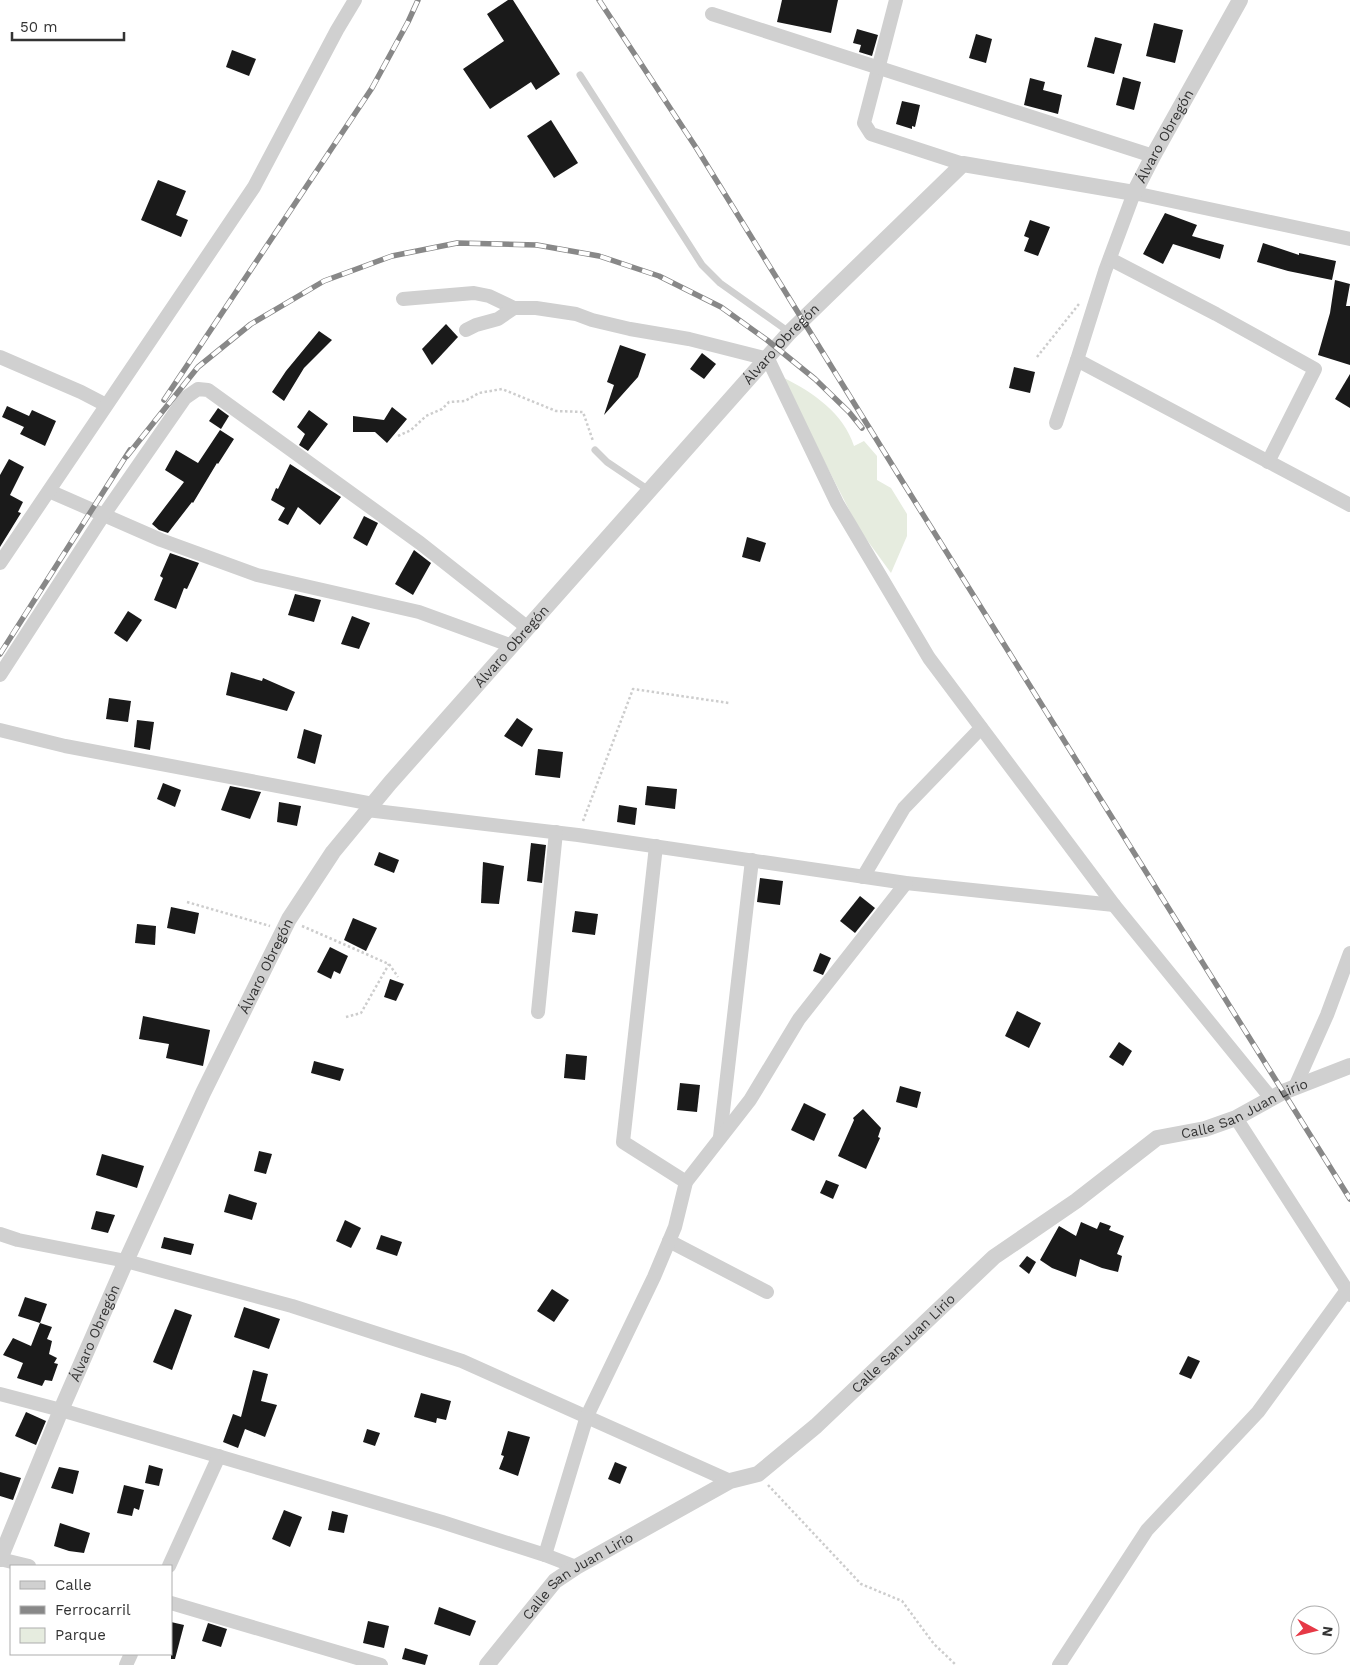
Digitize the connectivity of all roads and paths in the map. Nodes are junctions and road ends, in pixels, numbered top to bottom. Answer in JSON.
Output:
{"nodes":[{"id":1,"x":355,"y":0,"type":"edge"},
{"id":2,"x":896,"y":0,"type":"edge"},
{"id":3,"x":1240,"y":0,"type":"edge"},
{"id":4,"x":712,"y":14,"type":"dead end"},
{"id":5,"x":879,"y":67,"type":"junction"},
{"id":6,"x":580,"y":74,"type":"dead end"},
{"id":7,"x":1153,"y":156,"type":"junction"},
{"id":8,"x":963,"y":164,"type":"junction"},
{"id":9,"x":1134,"y":194,"type":"junction"},
{"id":10,"x":1350,"y":239,"type":"edge"},
{"id":11,"x":1110,"y":259,"type":"junction"},
{"id":12,"x":403,"y":299,"type":"dead end"},
{"id":13,"x":1081,"y":301,"type":"dead end"},
{"id":14,"x":514,"y":308,"type":"junction"},
{"id":15,"x":466,"y":330,"type":"dead end"},
{"id":16,"x":789,"y":333,"type":"junction"},
{"id":17,"x":1037,"y":356,"type":"dead end"},
{"id":18,"x":0,"y":357,"type":"edge"},
{"id":19,"x":768,"y":359,"type":"junction"},
{"id":20,"x":1077,"y":360,"type":"junction"},
{"id":21,"x":106,"y":405,"type":"junction"},
{"id":22,"x":1056,"y":423,"type":"dead end"},
{"id":23,"x":398,"y":436,"type":"dead end"},
{"id":24,"x":595,"y":450,"type":"joint"},
{"id":25,"x":1268,"y":462,"type":"junction"},
{"id":26,"x":49,"y":491,"type":"junction"},
{"id":27,"x":650,"y":491,"type":"junction"},
{"id":28,"x":1350,"y":505,"type":"edge"},
{"id":29,"x":103,"y":516,"type":"junction"},
{"id":30,"x":0,"y":563,"type":"edge"},
{"id":31,"x":528,"y":628,"type":"junction"},
{"id":32,"x":512,"y":646,"type":"junction"},
{"id":33,"x":0,"y":676,"type":"edge"},
{"id":34,"x":729,"y":702,"type":"dead end"},
{"id":35,"x":981,"y":728,"type":"junction"},
{"id":36,"x":0,"y":730,"type":"edge"},
{"id":37,"x":370,"y":807,"type":"junction"},
{"id":38,"x":556,"y":832,"type":"junction"},
{"id":39,"x":578,"y":835,"type":"junction"},
{"id":40,"x":656,"y":846,"type":"junction"},
{"id":41,"x":752,"y":860,"type":"junction"},
{"id":42,"x":863,"y":877,"type":"junction"},
{"id":43,"x":906,"y":883,"type":"junction"},
{"id":44,"x":186,"y":902,"type":"dead end"},
{"id":45,"x":1114,"y":905,"type":"junction"},
{"id":46,"x":286,"y":924,"type":"junction"},
{"id":47,"x":1350,"y":953,"type":"edge"},
{"id":48,"x":389,"y":964,"type":"junction"},
{"id":49,"x":398,"y":977,"type":"dead end"},
{"id":50,"x":538,"y":1012,"type":"dead end"},
{"id":51,"x":346,"y":1018,"type":"dead end"},
{"id":52,"x":1350,"y":1066,"type":"edge"},
{"id":53,"x":1294,"y":1087,"type":"junction"},
{"id":54,"x":1271,"y":1098,"type":"junction"},
{"id":55,"x":1236,"y":1118,"type":"junction"},
{"id":56,"x":720,"y":1137,"type":"junction"},
{"id":57,"x":686,"y":1182,"type":"junction"},
{"id":58,"x":0,"y":1234,"type":"edge"},
{"id":59,"x":669,"y":1241,"type":"junction"},
{"id":60,"x":126,"y":1261,"type":"junction"},
{"id":61,"x":767,"y":1292,"type":"dead end"},
{"id":62,"x":1349,"y":1292,"type":"edge"},
{"id":63,"x":0,"y":1394,"type":"edge"},
{"id":64,"x":61,"y":1410,"type":"junction"},
{"id":65,"x":587,"y":1416,"type":"junction"},
{"id":66,"x":219,"y":1456,"type":"junction"},
{"id":67,"x":758,"y":1474,"type":"junction"},
{"id":68,"x":730,"y":1481,"type":"junction"},
{"id":69,"x":545,"y":1555,"type":"junction"},
{"id":70,"x":0,"y":1559,"type":"edge"},
{"id":71,"x":25,"y":1565,"type":"edge"},
{"id":72,"x":169,"y":1565,"type":"edge"},
{"id":73,"x":576,"y":1567,"type":"junction"},
{"id":74,"x":172,"y":1603,"type":"edge"},
{"id":75,"x":381,"y":1665,"type":"edge"},
{"id":76,"x":487,"y":1665,"type":"edge"},
{"id":77,"x":956,"y":1665,"type":"edge"},
{"id":78,"x":1059,"y":1665,"type":"edge"}],
"edges":[{"from":1,"to":21,"type":"street"},
{"from":2,"to":5,"type":"street"},
{"from":3,"to":7,"type":"street","name":"Álvaro Obregón"},
{"from":4,"to":5,"type":"street"},
{"from":5,"to":7,"type":"street"},
{"from":5,"to":8,"type":"street"},
{"from":6,"to":16,"type":"lane"},
{"from":7,"to":9,"type":"street","name":"Álvaro Obregón"},
{"from":8,"to":9,"type":"street","name":"Álvaro Obregón"},
{"from":8,"to":16,"type":"street","name":"Álvaro Obregón"},
{"from":9,"to":10,"type":"street"},
{"from":9,"to":11,"type":"street"},
{"from":11,"to":20,"type":"street"},
{"from":11,"to":25,"type":"street"},
{"from":12,"to":14,"type":"street"},
{"from":13,"to":17,"type":"path"},
{"from":14,"to":15,"type":"street"},
{"from":14,"to":19,"type":"street"},
{"from":16,"to":19,"type":"street","name":"Álvaro Obregón"},
{"from":18,"to":21,"type":"street"},
{"from":19,"to":27,"type":"street","name":"Álvaro Obregón"},
{"from":19,"to":35,"type":"street"},
{"from":20,"to":22,"type":"street"},
{"from":20,"to":25,"type":"street"},
{"from":21,"to":26,"type":"street"},
{"from":23,"to":24,"type":"path"},
{"from":24,"to":27,"type":"lane"},
{"from":25,"to":28,"type":"street"},
{"from":26,"to":29,"type":"street"},
{"from":26,"to":30,"type":"street"},
{"from":27,"to":31,"type":"street","name":"Álvaro Obregón"},
{"from":29,"to":31,"type":"street"},
{"from":29,"to":32,"type":"street"},
{"from":29,"to":33,"type":"street"},
{"from":31,"to":32,"type":"street","name":"Álvaro Obregón"},
{"from":32,"to":37,"type":"street","name":"Álvaro Obregón"},
{"from":34,"to":39,"type":"path"},
{"from":35,"to":42,"type":"street"},
{"from":35,"to":45,"type":"street"},
{"from":36,"to":37,"type":"street"},
{"from":37,"to":38,"type":"street"},
{"from":37,"to":46,"type":"street","name":"Álvaro Obregón"},
{"from":38,"to":39,"type":"street"},
{"from":38,"to":50,"type":"street"},
{"from":39,"to":40,"type":"street"},
{"from":40,"to":41,"type":"street"},
{"from":40,"to":57,"type":"street"},
{"from":41,"to":42,"type":"street"},
{"from":41,"to":56,"type":"street"},
{"from":42,"to":43,"type":"street"},
{"from":43,"to":45,"type":"street"},
{"from":43,"to":56,"type":"street"},
{"from":44,"to":46,"type":"path"},
{"from":45,"to":54,"type":"street"},
{"from":46,"to":48,"type":"path"},
{"from":46,"to":60,"type":"street","name":"Álvaro Obregón"},
{"from":47,"to":53,"type":"street"},
{"from":48,"to":49,"type":"path"},
{"from":48,"to":51,"type":"path"},
{"from":52,"to":53,"type":"street","name":"Calle San Juan Lirio"},
{"from":53,"to":54,"type":"street","name":"Calle San Juan Lirio"},
{"from":54,"to":55,"type":"street","name":"Calle San Juan Lirio"},
{"from":55,"to":62,"type":"street"},
{"from":55,"to":67,"type":"street","name":"Calle San Juan Lirio"},
{"from":56,"to":57,"type":"street"},
{"from":57,"to":59,"type":"street"},
{"from":58,"to":60,"type":"street"},
{"from":59,"to":61,"type":"street"},
{"from":59,"to":65,"type":"street"},
{"from":60,"to":64,"type":"street","name":"Álvaro Obregón"},
{"from":60,"to":65,"type":"street"},
{"from":62,"to":78,"type":"street"},
{"from":63,"to":64,"type":"street"},
{"from":64,"to":66,"type":"street"},
{"from":64,"to":70,"type":"street","name":"Álvaro Obregón"},
{"from":65,"to":68,"type":"street"},
{"from":65,"to":69,"type":"street"},
{"from":66,"to":69,"type":"street"},
{"from":66,"to":72,"type":"street"},
{"from":67,"to":68,"type":"street","name":"Calle San Juan Lirio"},
{"from":67,"to":77,"type":"path"},
{"from":68,"to":73,"type":"street","name":"Calle San Juan Lirio"},
{"from":69,"to":73,"type":"street"},
{"from":70,"to":71,"type":"street"},
{"from":73,"to":76,"type":"street","name":"Calle San Juan Lirio"},
{"from":74,"to":75,"type":"street"}]}
